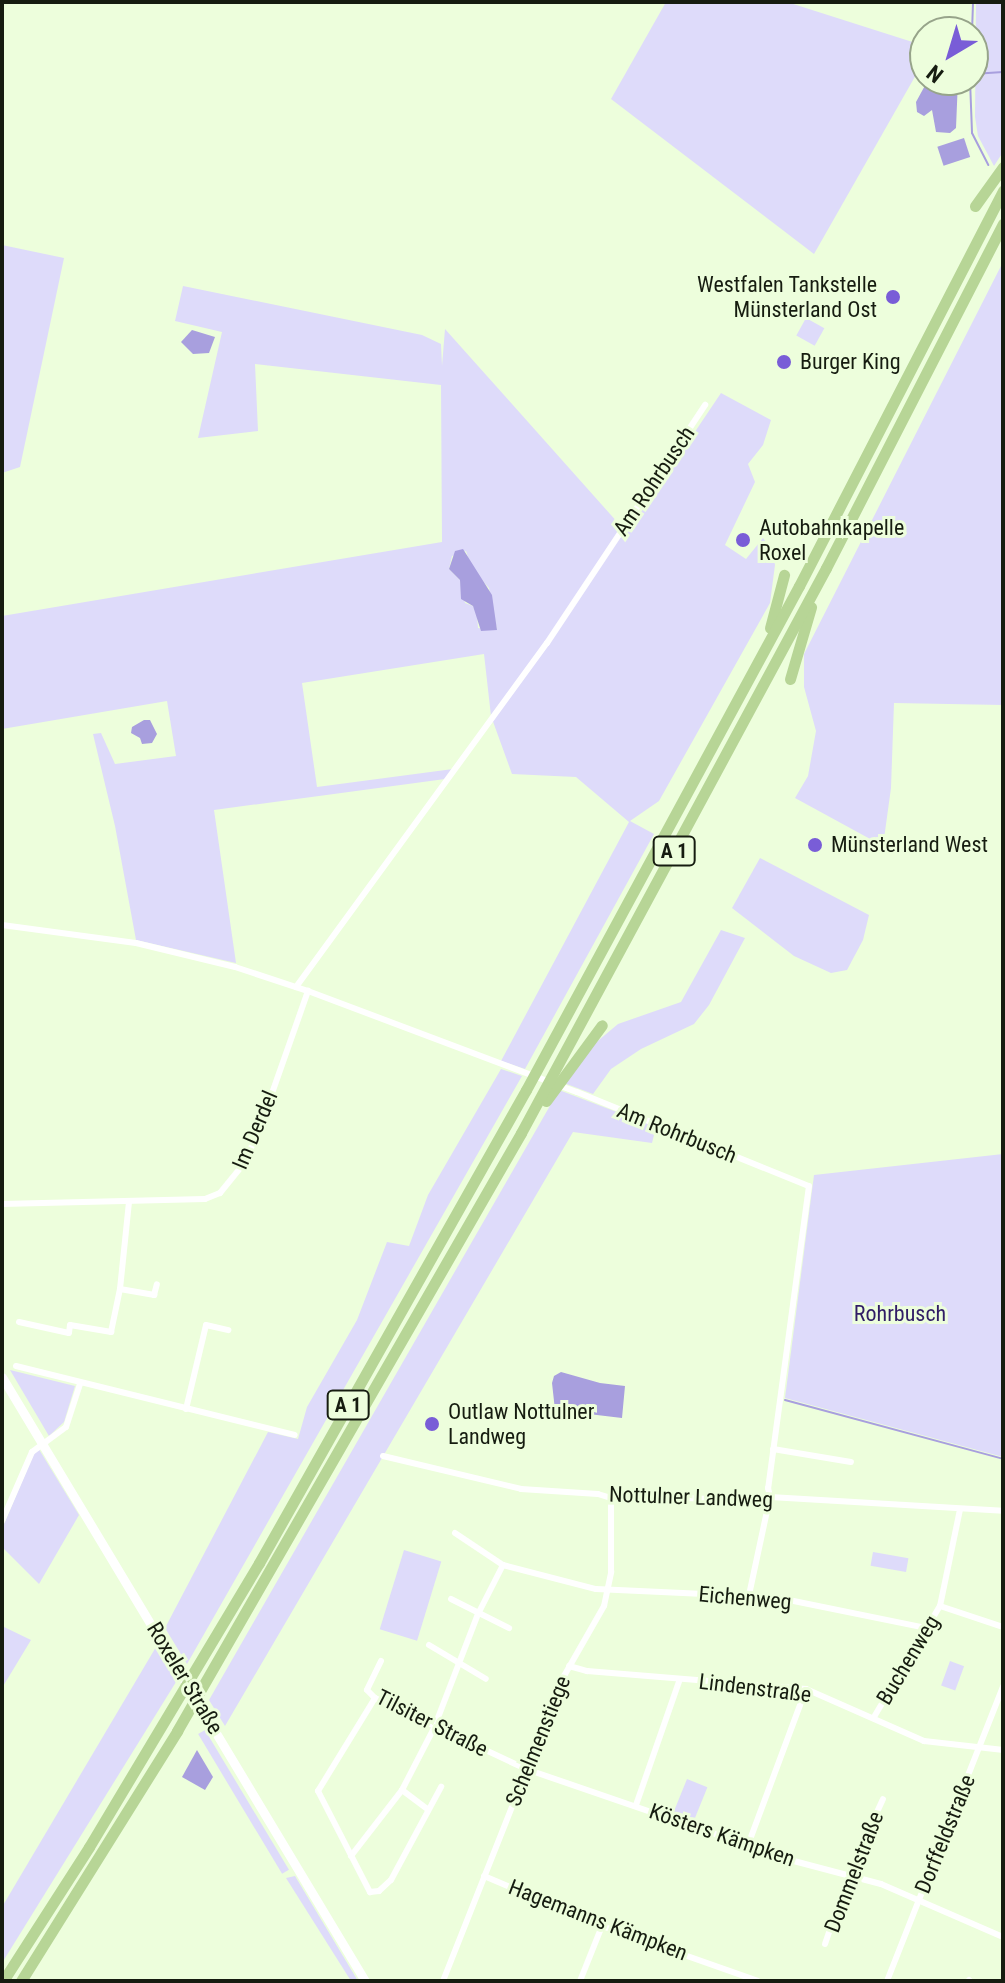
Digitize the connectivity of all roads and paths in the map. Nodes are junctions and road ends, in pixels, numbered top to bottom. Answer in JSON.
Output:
{"nodes":[{"id":1,"x":1003,"y":167,"type":"edge"},
{"id":2,"x":1003,"y":191,"type":"edge"},
{"id":3,"x":975,"y":206,"type":"dead end"},
{"id":4,"x":1003,"y":224,"type":"edge"},
{"id":5,"x":705,"y":405,"type":"dead end"},
{"id":6,"x":826,"y":568,"type":"junction"},
{"id":7,"x":784,"y":575,"type":"dead end"},
{"id":8,"x":753,"y":671,"type":"junction"},
{"id":9,"x":790,"y":679,"type":"dead end"},
{"id":10,"x":2,"y":925,"type":"edge"},
{"id":11,"x":296,"y":987,"type":"junction"},
{"id":12,"x":308,"y":991,"type":"junction"},
{"id":13,"x":602,"y":1025,"type":"dead end"},
{"id":14,"x":521,"y":1133,"type":"junction"},
{"id":15,"x":129,"y":1202,"type":"junction"},
{"id":16,"x":2,"y":1204,"type":"edge"},
{"id":17,"x":157,"y":1284,"type":"dead end"},
{"id":18,"x":120,"y":1289,"type":"junction"},
{"id":19,"x":19,"y":1322,"type":"dead end"},
{"id":20,"x":228,"y":1330,"type":"dead end"},
{"id":21,"x":16,"y":1366,"type":"dead end"},
{"id":22,"x":2,"y":1377,"type":"edge"},
{"id":23,"x":80,"y":1384,"type":"junction"},
{"id":24,"x":186,"y":1409,"type":"junction"},
{"id":25,"x":295,"y":1435,"type":"dead end"},
{"id":26,"x":44,"y":1443,"type":"junction"},
{"id":27,"x":773,"y":1449,"type":"junction"},
{"id":28,"x":383,"y":1456,"type":"dead end"},
{"id":29,"x":851,"y":1462,"type":"dead end"},
{"id":30,"x":770,"y":1497,"type":"junction"},
{"id":31,"x":611,"y":1498,"type":"junction"},
{"id":32,"x":960,"y":1509,"type":"junction"},
{"id":33,"x":1003,"y":1511,"type":"edge"},
{"id":34,"x":2,"y":1521,"type":"edge"},
{"id":35,"x":455,"y":1533,"type":"dead end"},
{"id":36,"x":503,"y":1565,"type":"junction"},
{"id":37,"x":608,"y":1591,"type":"junction"},
{"id":38,"x":749,"y":1595,"type":"junction"},
{"id":39,"x":451,"y":1599,"type":"dead end"},
{"id":40,"x":940,"y":1606,"type":"junction"},
{"id":41,"x":478,"y":1614,"type":"junction"},
{"id":42,"x":1003,"y":1627,"type":"edge"},
{"id":43,"x":509,"y":1628,"type":"dead end"},
{"id":44,"x":927,"y":1628,"type":"junction"},
{"id":45,"x":429,"y":1645,"type":"dead end"},
{"id":46,"x":381,"y":1661,"type":"dead end"},
{"id":47,"x":461,"y":1665,"type":"junction"},
{"id":48,"x":569,"y":1666,"type":"junction"},
{"id":49,"x":486,"y":1679,"type":"dead end"},
{"id":50,"x":680,"y":1679,"type":"junction"},
{"id":51,"x":1003,"y":1686,"type":"edge"},
{"id":52,"x":806,"y":1689,"type":"junction"},
{"id":53,"x":375,"y":1698,"type":"junction"},
{"id":54,"x":874,"y":1717,"type":"junction"},
{"id":55,"x":434,"y":1728,"type":"junction"},
{"id":56,"x":980,"y":1746,"type":"junction"},
{"id":57,"x":1003,"y":1750,"type":"edge"},
{"id":58,"x":526,"y":1769,"type":"junction"},
{"id":59,"x":441,"y":1787,"type":"dead end"},
{"id":60,"x":402,"y":1790,"type":"junction"},
{"id":61,"x":883,"y":1799,"type":"dead end"},
{"id":62,"x":636,"y":1805,"type":"junction"},
{"id":63,"x":427,"y":1809,"type":"junction"},
{"id":64,"x":748,"y":1845,"type":"junction"},
{"id":65,"x":351,"y":1856,"type":"junction"},
{"id":66,"x":484,"y":1876,"type":"junction"},
{"id":67,"x":850,"y":1876,"type":"junction"},
{"id":68,"x":918,"y":1900,"type":"junction"},
{"id":69,"x":602,"y":1926,"type":"junction"},
{"id":70,"x":1003,"y":1937,"type":"edge"},
{"id":71,"x":825,"y":1944,"type":"dead end"},
{"id":72,"x":3,"y":1981,"type":"edge"},
{"id":73,"x":21,"y":1981,"type":"edge"},
{"id":74,"x":365,"y":1981,"type":"edge"},
{"id":75,"x":443,"y":1981,"type":"edge"},
{"id":76,"x":580,"y":1981,"type":"edge"},
{"id":77,"x":758,"y":1981,"type":"edge"},
{"id":78,"x":887,"y":1981,"type":"edge"}],
"edges":[{"from":1,"to":3,"type":"highway"},
{"from":2,"to":8,"type":"highway","number":"A 1"},
{"from":4,"to":6,"type":"highway","number":"A 1"},
{"from":5,"to":11,"type":"street","name":"Am Rohrbusch"},
{"from":6,"to":9,"type":"highway"},
{"from":6,"to":14,"type":"highway","number":"A 1"},
{"from":7,"to":8,"type":"highway"},
{"from":8,"to":72,"type":"highway","number":"A 1"},
{"from":10,"to":11,"type":"street","name":"Am Rohrbusch"},
{"from":11,"to":12,"type":"street","name":"Am Rohrbusch"},
{"from":12,"to":15,"type":"street","name":"Im Derdel"},
{"from":12,"to":27,"type":"street","name":"Am Rohrbusch"},
{"from":13,"to":14,"type":"highway"},
{"from":14,"to":73,"type":"highway","number":"A 1"},
{"from":15,"to":16,"type":"street","name":"Im Derdel"},
{"from":15,"to":18,"type":"street"},
{"from":17,"to":18,"type":"street"},
{"from":18,"to":19,"type":"street"},
{"from":20,"to":24,"type":"street"},
{"from":21,"to":23,"type":"street"},
{"from":22,"to":26,"type":"main road","name":"Roxeler Straße"},
{"from":23,"to":24,"type":"street"},
{"from":23,"to":26,"type":"street"},
{"from":24,"to":25,"type":"street"},
{"from":26,"to":34,"type":"street"},
{"from":26,"to":74,"type":"main road","name":"Roxeler Straße"},
{"from":27,"to":29,"type":"street"},
{"from":27,"to":30,"type":"street","name":"Am Rohrbusch"},
{"from":28,"to":31,"type":"street","name":"Nottulner Landweg"},
{"from":30,"to":31,"type":"street","name":"Nottulner Landweg"},
{"from":30,"to":32,"type":"street","name":"Nottulner Landweg"},
{"from":30,"to":38,"type":"street","name":"Am Rohrbusch"},
{"from":31,"to":37,"type":"street","name":"Schelmenstiege"},
{"from":32,"to":33,"type":"street","name":"Nottulner Landweg"},
{"from":32,"to":40,"type":"street","name":"Buchenweg"},
{"from":35,"to":36,"type":"street","name":"Eichenweg"},
{"from":36,"to":37,"type":"street","name":"Eichenweg"},
{"from":36,"to":41,"type":"street"},
{"from":37,"to":38,"type":"street","name":"Eichenweg"},
{"from":37,"to":48,"type":"street","name":"Schelmenstiege"},
{"from":38,"to":44,"type":"street","name":"Eichenweg"},
{"from":39,"to":41,"type":"street"},
{"from":40,"to":42,"type":"street"},
{"from":40,"to":44,"type":"street","name":"Buchenweg"},
{"from":41,"to":43,"type":"street"},
{"from":41,"to":47,"type":"street"},
{"from":44,"to":54,"type":"street","name":"Buchenweg"},
{"from":45,"to":47,"type":"street"},
{"from":46,"to":53,"type":"street","name":"Tilsiter Straße"},
{"from":47,"to":49,"type":"street"},
{"from":47,"to":55,"type":"street"},
{"from":48,"to":50,"type":"street","name":"Lindenstraße"},
{"from":48,"to":58,"type":"street","name":"Schelmenstiege"},
{"from":50,"to":52,"type":"street","name":"Lindenstraße"},
{"from":50,"to":62,"type":"street"},
{"from":51,"to":56,"type":"street","name":"Dorffeldstraße"},
{"from":52,"to":54,"type":"street","name":"Lindenstraße"},
{"from":52,"to":64,"type":"street"},
{"from":53,"to":55,"type":"street","name":"Tilsiter Straße"},
{"from":53,"to":65,"type":"street"},
{"from":54,"to":56,"type":"street","name":"Lindenstraße"},
{"from":55,"to":58,"type":"street","name":"Tilsiter Straße"},
{"from":55,"to":60,"type":"street"},
{"from":56,"to":57,"type":"street","name":"Lindenstraße"},
{"from":56,"to":68,"type":"street","name":"Dorffeldstraße"},
{"from":58,"to":62,"type":"street","name":"Kösters Kämpken"},
{"from":58,"to":66,"type":"street","name":"Schelmenstiege"},
{"from":59,"to":63,"type":"street"},
{"from":60,"to":63,"type":"street"},
{"from":60,"to":65,"type":"street"},
{"from":61,"to":67,"type":"street","name":"Dommelstraße"},
{"from":62,"to":64,"type":"street","name":"Kösters Kämpken"},
{"from":63,"to":65,"type":"street"},
{"from":64,"to":67,"type":"street","name":"Kösters Kämpken"},
{"from":66,"to":69,"type":"street","name":"Hagemanns Kämpken"},
{"from":66,"to":75,"type":"street","name":"Schelmenstiege"},
{"from":67,"to":68,"type":"street","name":"Kösters Kämpken"},
{"from":67,"to":71,"type":"street","name":"Dommelstraße"},
{"from":68,"to":70,"type":"street","name":"Kösters Kämpken"},
{"from":68,"to":78,"type":"street","name":"Dorffeldstraße"},
{"from":69,"to":76,"type":"street"},
{"from":69,"to":77,"type":"street","name":"Hagemanns Kämpken"}]}
